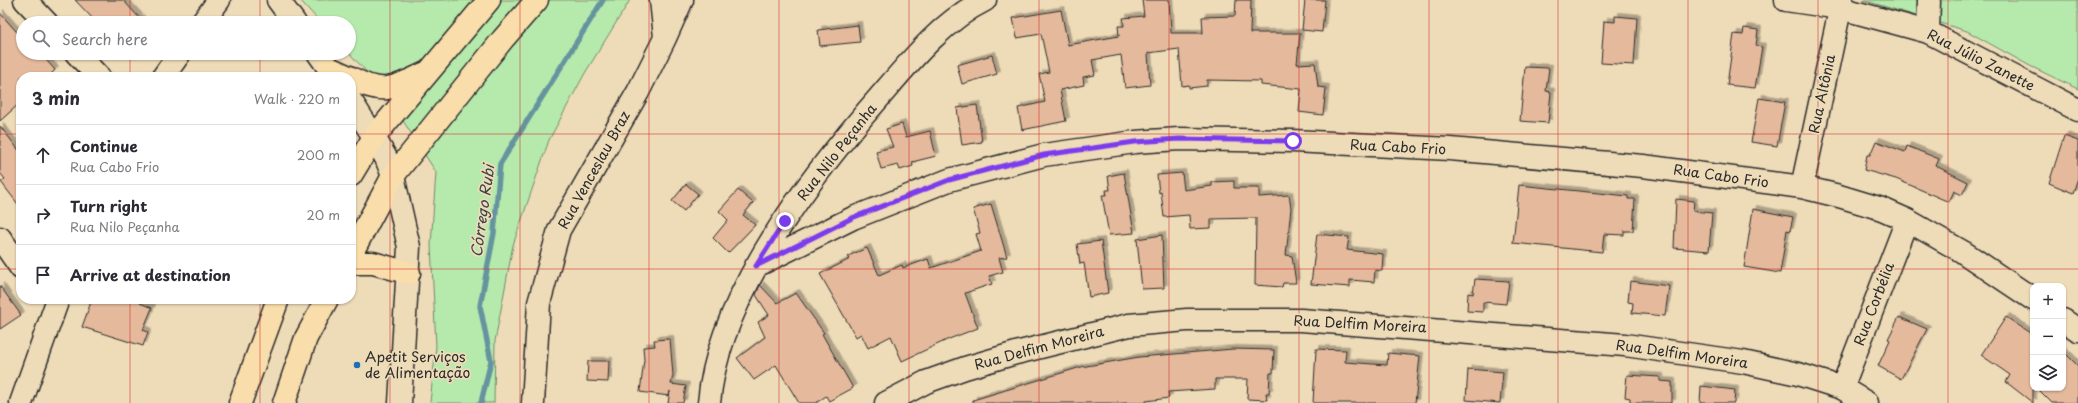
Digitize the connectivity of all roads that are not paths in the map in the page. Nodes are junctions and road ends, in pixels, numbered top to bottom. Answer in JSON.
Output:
{"nodes":[{"id":1,"x":25,"y":0,"type":"edge"},
{"id":2,"x":219,"y":0,"type":"edge"},
{"id":3,"x":278,"y":0,"type":"edge"},
{"id":4,"x":489,"y":0,"type":"edge"},
{"id":5,"x":536,"y":0,"type":"edge"},
{"id":6,"x":661,"y":0,"type":"edge"},
{"id":7,"x":682,"y":0,"type":"edge"},
{"id":8,"x":985,"y":0,"type":"edge"},
{"id":9,"x":1786,"y":0,"type":"edge"},
{"id":10,"x":1929,"y":0,"type":"edge"},
{"id":11,"x":1841,"y":4,"type":"edge"},
{"id":12,"x":40,"y":16,"type":"edge"},
{"id":13,"x":207,"y":16,"type":"edge"},
{"id":14,"x":290,"y":16,"type":"edge"},
{"id":15,"x":1928,"y":32,"type":"junction"},
{"id":16,"x":665,"y":38,"type":"junction"},
{"id":17,"x":83,"y":60,"type":"edge"},
{"id":18,"x":175,"y":60,"type":"edge"},
{"id":19,"x":328,"y":66,"type":"edge"},
{"id":20,"x":430,"y":71,"type":"junction"},
{"id":21,"x":94,"y":72,"type":"edge"},
{"id":22,"x":167,"y":72,"type":"edge"},
{"id":23,"x":340,"y":72,"type":"edge"},
{"id":24,"x":356,"y":81,"type":"edge"},
{"id":25,"x":356,"y":109,"type":"edge"},
{"id":26,"x":2078,"y":110,"type":"edge"},
{"id":27,"x":374,"y":137,"type":"junction"},
{"id":28,"x":356,"y":167,"type":"edge"},
{"id":29,"x":393,"y":176,"type":"junction"},
{"id":30,"x":1802,"y":187,"type":"junction"},
{"id":31,"x":1907,"y":220,"type":"junction"},
{"id":32,"x":0,"y":238,"type":"edge"},
{"id":33,"x":356,"y":245,"type":"edge"},
{"id":34,"x":16,"y":261,"type":"edge"},
{"id":35,"x":356,"y":263,"type":"edge"},
{"id":36,"x":756,"y":266,"type":"junction"},
{"id":37,"x":409,"y":273,"type":"junction"},
{"id":38,"x":2030,"y":297,"type":"edge"},
{"id":39,"x":51,"y":304,"type":"edge"},
{"id":40,"x":276,"y":304,"type":"edge"},
{"id":41,"x":324,"y":304,"type":"edge"},
{"id":42,"x":2066,"y":322,"type":"edge"},
{"id":43,"x":2078,"y":330,"type":"edge"},
{"id":44,"x":1842,"y":388,"type":"junction"},
{"id":45,"x":21,"y":403,"type":"edge"},
{"id":46,"x":240,"y":403,"type":"edge"},
{"id":47,"x":284,"y":403,"type":"edge"},
{"id":48,"x":400,"y":403,"type":"edge"},
{"id":49,"x":533,"y":403,"type":"edge"},
{"id":50,"x":709,"y":403,"type":"edge"},
{"id":51,"x":886,"y":403,"type":"edge"},
{"id":52,"x":1867,"y":403,"type":"edge"}],
"edges":[{"from":1,"to":12,"type":"street"},
{"from":2,"to":13,"type":"street"},
{"from":3,"to":14,"type":"street"},
{"from":4,"to":20,"type":"main road"},
{"from":5,"to":29,"type":"main road"},
{"from":6,"to":16,"type":"street"},
{"from":7,"to":16,"type":"street","name":"Rua Venceslau Braz"},
{"from":8,"to":36,"type":"street","name":"Rua Nilo Peçanha"},
{"from":9,"to":11,"type":"street","name":"Rua Júlio Zanette"},
{"from":10,"to":15,"type":"street"},
{"from":11,"to":15,"type":"street","name":"Rua Júlio Zanette"},
{"from":11,"to":30,"type":"street","name":"Rua Altônia"},
{"from":15,"to":26,"type":"street","name":"Rua Júlio Zanette"},
{"from":16,"to":49,"type":"street","name":"Rua Venceslau Braz"},
{"from":17,"to":21,"type":"street"},
{"from":18,"to":22,"type":"street"},
{"from":19,"to":23,"type":"main road"},
{"from":20,"to":24,"type":"main road"},
{"from":20,"to":27,"type":"main road"},
{"from":25,"to":27,"type":"street"},
{"from":27,"to":28,"type":"main road"},
{"from":27,"to":29,"type":"street"},
{"from":29,"to":33,"type":"main road"},
{"from":29,"to":37,"type":"street"},
{"from":30,"to":31,"type":"street","name":"Rua Cabo Frio"},
{"from":30,"to":36,"type":"street","name":"Rua Cabo Frio"},
{"from":31,"to":38,"type":"street","name":"Rua Cabo Frio"},
{"from":31,"to":44,"type":"street","name":"Rua Corbélia"},
{"from":32,"to":34,"type":"street"},
{"from":35,"to":37,"type":"main road"},
{"from":36,"to":50,"type":"street","name":"Rua Nilo Peçanha"},
{"from":37,"to":48,"type":"street"},
{"from":39,"to":45,"type":"street"},
{"from":40,"to":46,"type":"main road"},
{"from":41,"to":47,"type":"main road"},
{"from":42,"to":43,"type":"street"},
{"from":44,"to":51,"type":"street","name":"Rua Delfim Moreira"},
{"from":44,"to":52,"type":"street","name":"Rua Delfim Moreira"}]}
